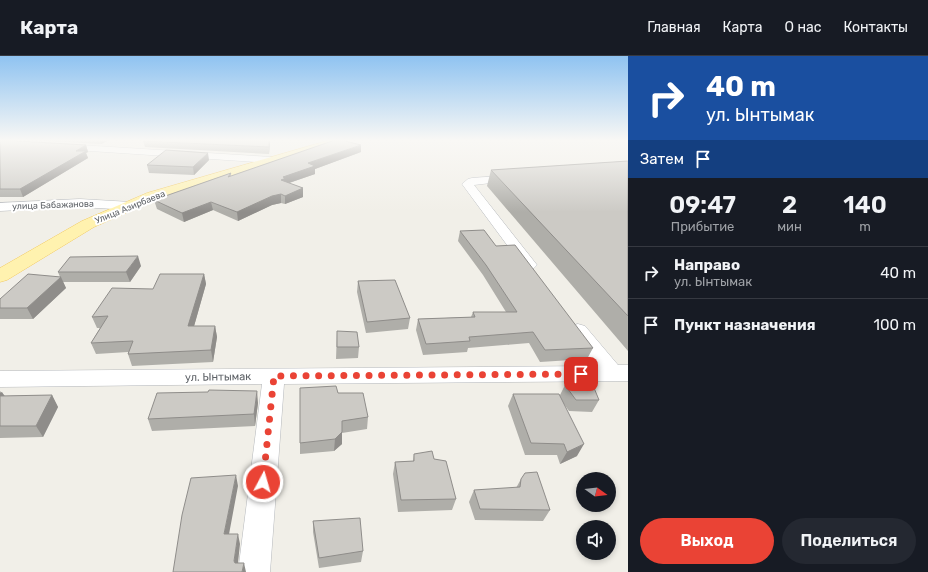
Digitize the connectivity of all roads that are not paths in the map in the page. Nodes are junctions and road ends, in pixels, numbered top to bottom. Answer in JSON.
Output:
{"nodes":[{"id":1,"x":258,"y":164,"type":"edge"},
{"id":2,"x":525,"y":177,"type":"edge"},
{"id":3,"x":131,"y":206,"type":"junction"},
{"id":4,"x":0,"y":207,"type":"edge"},
{"id":5,"x":0,"y":276,"type":"edge"},
{"id":6,"x":540,"y":279,"type":"edge"},
{"id":7,"x":568,"y":317,"type":"edge"},
{"id":8,"x":620,"y":373,"type":"edge"},
{"id":9,"x":274,"y":376,"type":"junction"},
{"id":10,"x":0,"y":379,"type":"edge"},
{"id":11,"x":254,"y":572,"type":"edge"}],
"edges":[{"from":1,"to":3,"type":"main road","name":"Улица Азирбаева"},
{"from":2,"to":6,"type":"street"},
{"from":3,"to":4,"type":"street","name":"улица Бабажанова"},
{"from":3,"to":5,"type":"main road","name":"Улица Азирбаева"},
{"from":7,"to":8,"type":"street"},
{"from":8,"to":9,"type":"street","name":"ул. Ынтымак"},
{"from":9,"to":10,"type":"street","name":"ул. Ынтымак"},
{"from":9,"to":11,"type":"street"}]}
